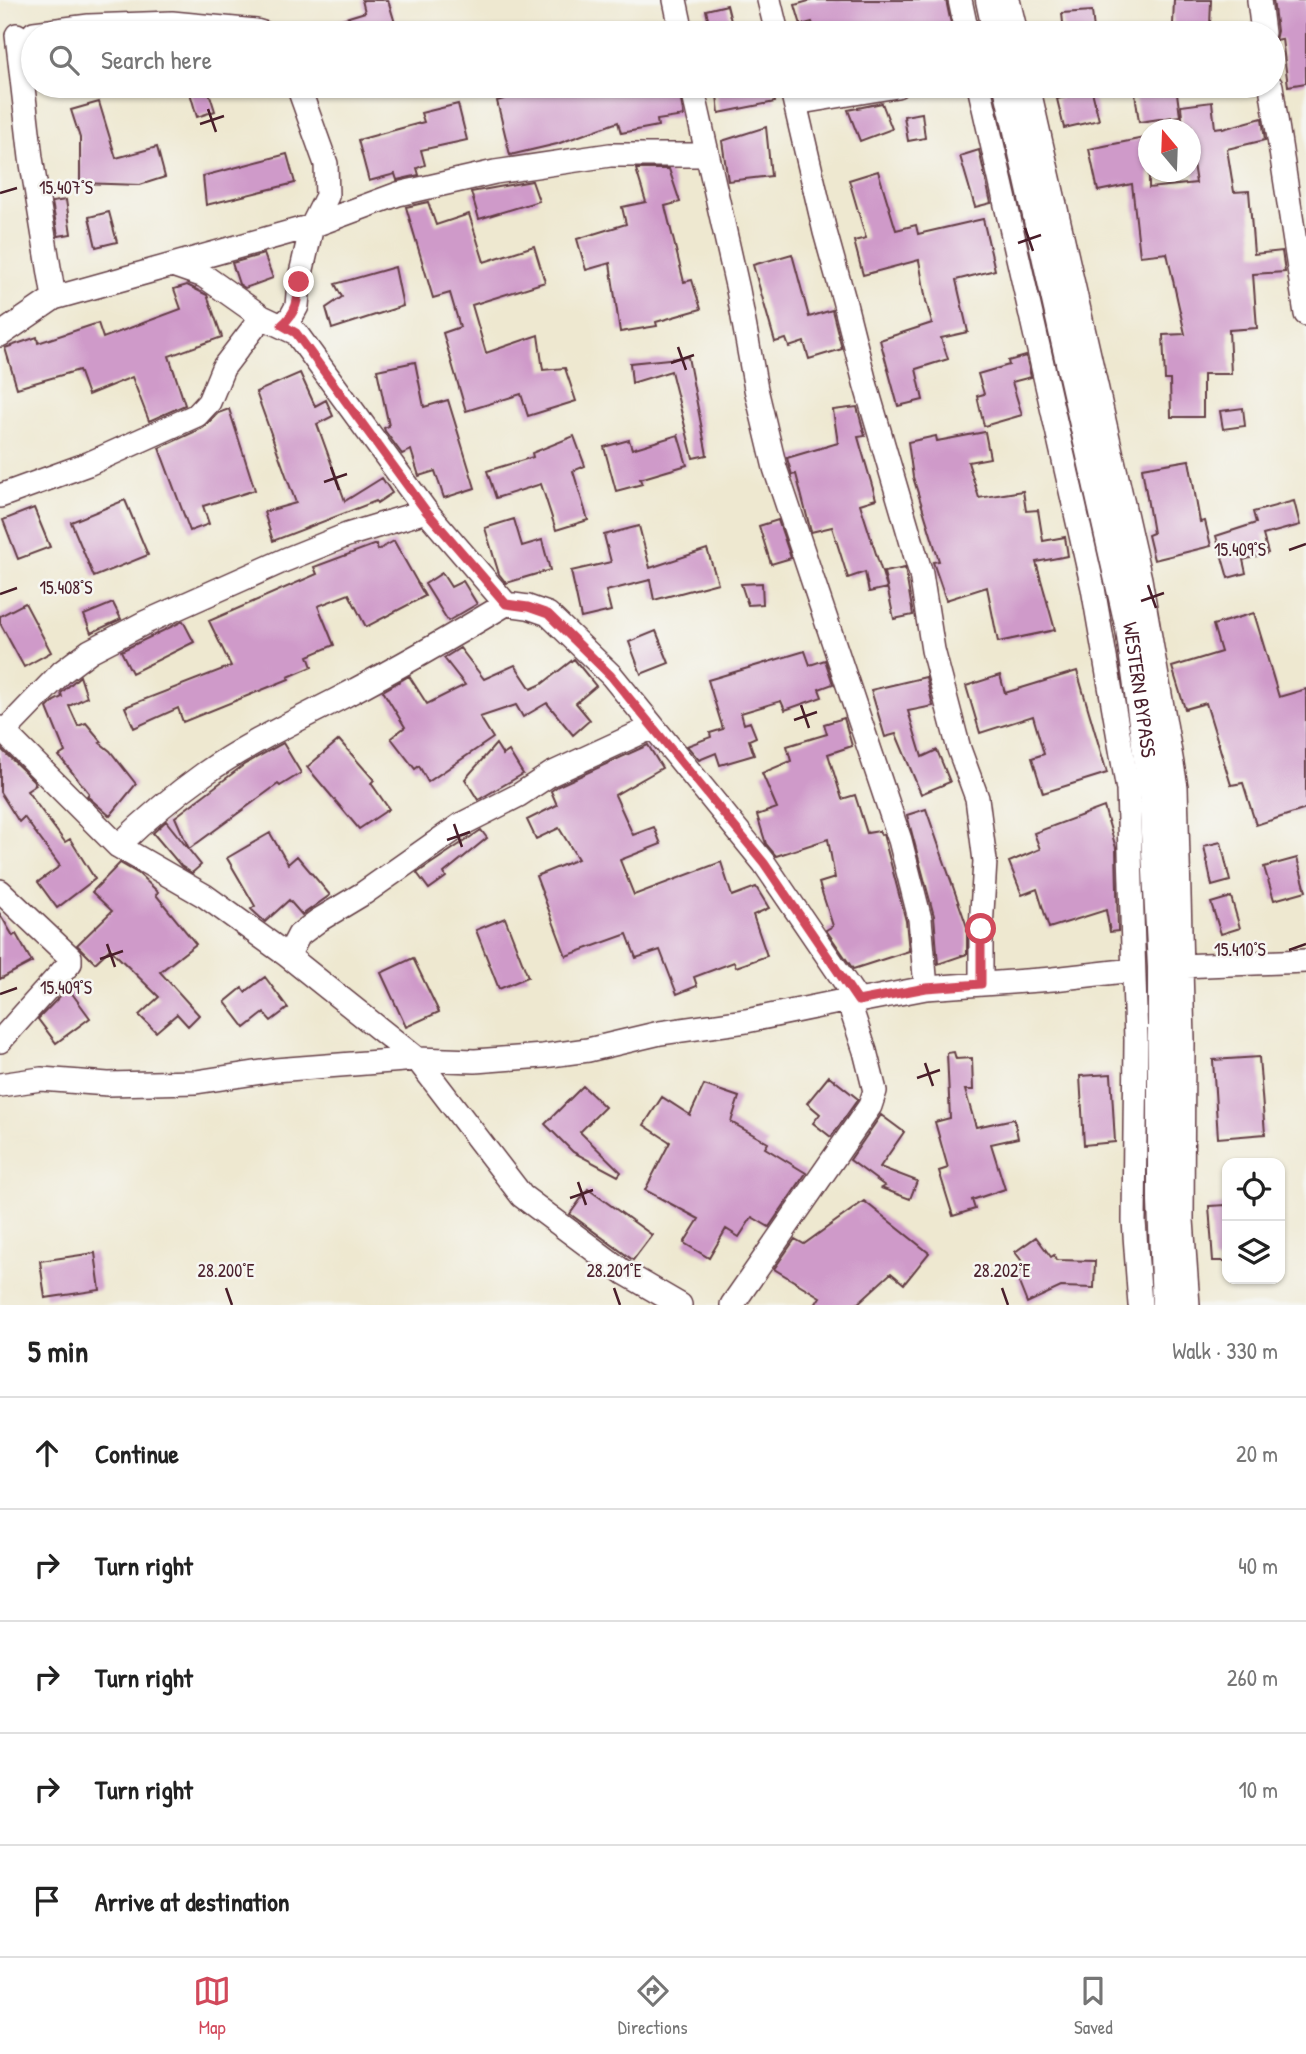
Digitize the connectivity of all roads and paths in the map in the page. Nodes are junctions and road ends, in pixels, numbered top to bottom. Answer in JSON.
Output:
{"nodes":[{"id":1,"x":676,"y":0,"type":"edge"},
{"id":2,"x":769,"y":0,"type":"edge"},
{"id":3,"x":960,"y":0,"type":"edge"},
{"id":4,"x":991,"y":0,"type":"edge"},
{"id":5,"x":1009,"y":0,"type":"edge"},
{"id":6,"x":1259,"y":0,"type":"edge"},
{"id":7,"x":680,"y":21,"type":"edge"},
{"id":8,"x":774,"y":21,"type":"edge"},
{"id":9,"x":964,"y":21,"type":"edge"},
{"id":10,"x":995,"y":21,"type":"edge"},
{"id":11,"x":1013,"y":21,"type":"edge"},
{"id":12,"x":1262,"y":21,"type":"edge"},
{"id":13,"x":26,"y":98,"type":"edge"},
{"id":14,"x":302,"y":98,"type":"edge"},
{"id":15,"x":695,"y":98,"type":"edge"},
{"id":16,"x":794,"y":98,"type":"edge"},
{"id":17,"x":982,"y":98,"type":"edge"},
{"id":18,"x":1012,"y":98,"type":"edge"},
{"id":19,"x":1031,"y":98,"type":"edge"},
{"id":20,"x":1273,"y":98,"type":"edge"},
{"id":21,"x":707,"y":155,"type":"junction"},
{"id":22,"x":312,"y":226,"type":"junction"},
{"id":23,"x":206,"y":266,"type":"junction"},
{"id":24,"x":54,"y":298,"type":"junction"},
{"id":25,"x":1306,"y":314,"type":"edge"},
{"id":26,"x":272,"y":321,"type":"junction"},
{"id":27,"x":0,"y":335,"type":"edge"},
{"id":28,"x":0,"y":496,"type":"edge"},
{"id":29,"x":426,"y":511,"type":"junction"},
{"id":30,"x":506,"y":604,"type":"junction"},
{"id":31,"x":653,"y":727,"type":"junction"},
{"id":32,"x":2,"y":730,"type":"edge"},
{"id":33,"x":118,"y":846,"type":"junction"},
{"id":34,"x":0,"y":891,"type":"edge"},
{"id":35,"x":288,"y":956,"type":"junction"},
{"id":36,"x":1306,"y":961,"type":"edge"},
{"id":37,"x":1180,"y":966,"type":"junction"},
{"id":38,"x":1133,"y":970,"type":"junction"},
{"id":39,"x":981,"y":984,"type":"junction"},
{"id":40,"x":926,"y":988,"type":"junction"},
{"id":41,"x":853,"y":1001,"type":"junction"},
{"id":42,"x":0,"y":1041,"type":"edge"},
{"id":43,"x":417,"y":1059,"type":"junction"},
{"id":44,"x":0,"y":1084,"type":"edge"},
{"id":45,"x":680,"y":1305,"type":"edge"},
{"id":46,"x":732,"y":1305,"type":"edge"},
{"id":47,"x":1140,"y":1305,"type":"edge"},
{"id":48,"x":1167,"y":1305,"type":"edge"},
{"id":49,"x":1188,"y":1305,"type":"edge"}],
"edges":[{"from":1,"to":7,"type":"street"},
{"from":2,"to":8,"type":"street"},
{"from":3,"to":9,"type":"street"},
{"from":4,"to":10,"type":"main road"},
{"from":5,"to":11,"type":"street"},
{"from":6,"to":12,"type":"street"},
{"from":13,"to":24,"type":"street"},
{"from":14,"to":22,"type":"street"},
{"from":15,"to":21,"type":"street"},
{"from":16,"to":39,"type":"street"},
{"from":17,"to":38,"type":"street"},
{"from":18,"to":48,"type":"main road","name":"WESTERN BYPASS"},
{"from":19,"to":37,"type":"street"},
{"from":20,"to":25,"type":"street"},
{"from":21,"to":22,"type":"street"},
{"from":21,"to":40,"type":"street"},
{"from":22,"to":23,"type":"street"},
{"from":22,"to":26,"type":"street"},
{"from":23,"to":24,"type":"street"},
{"from":23,"to":26,"type":"street"},
{"from":24,"to":27,"type":"street"},
{"from":26,"to":28,"type":"street"},
{"from":26,"to":29,"type":"street"},
{"from":29,"to":30,"type":"street"},
{"from":29,"to":32,"type":"street"},
{"from":30,"to":31,"type":"street"},
{"from":30,"to":33,"type":"street"},
{"from":31,"to":35,"type":"street"},
{"from":31,"to":41,"type":"street"},
{"from":32,"to":33,"type":"street"},
{"from":33,"to":35,"type":"street"},
{"from":34,"to":42,"type":"street"},
{"from":35,"to":43,"type":"street"},
{"from":36,"to":37,"type":"street"},
{"from":37,"to":49,"type":"street"},
{"from":38,"to":39,"type":"street"},
{"from":38,"to":47,"type":"street"},
{"from":39,"to":40,"type":"street"},
{"from":40,"to":41,"type":"street"},
{"from":41,"to":43,"type":"street"},
{"from":41,"to":46,"type":"street"},
{"from":43,"to":44,"type":"street"},
{"from":43,"to":45,"type":"street"}]}
